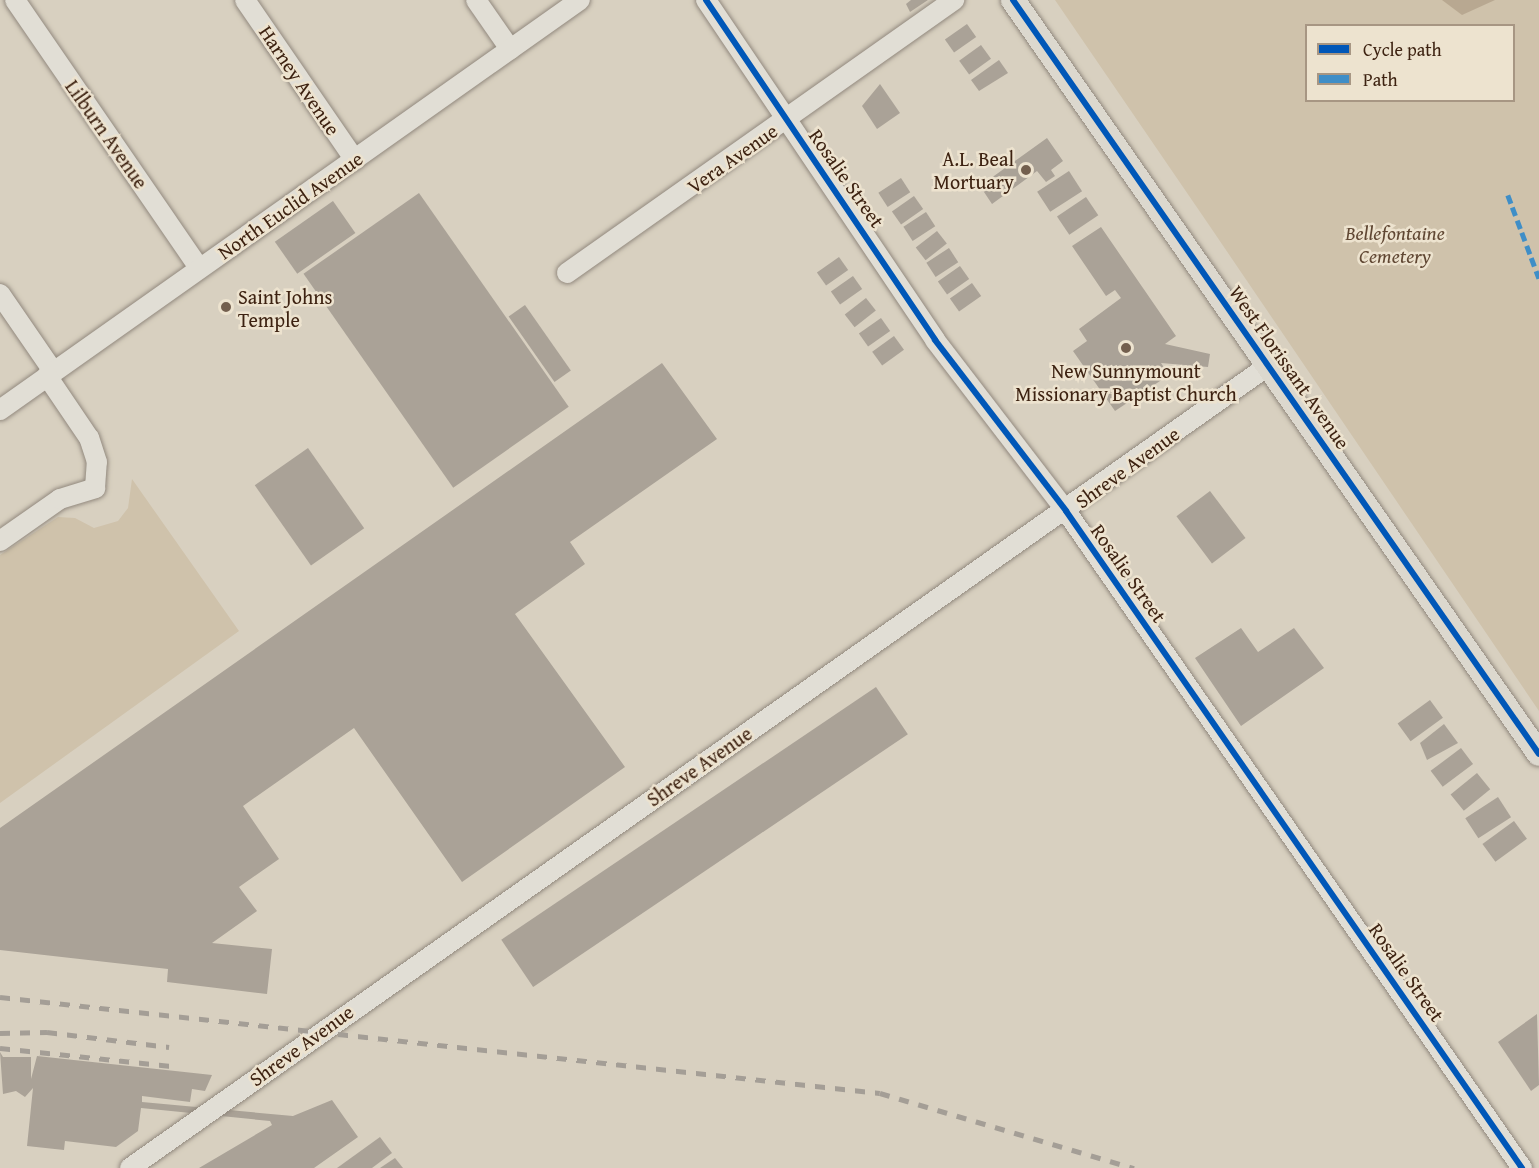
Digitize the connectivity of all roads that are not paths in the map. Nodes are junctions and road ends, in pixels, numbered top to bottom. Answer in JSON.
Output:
{"nodes":[{"id":1,"x":15,"y":0,"type":"edge"},
{"id":2,"x":245,"y":0,"type":"edge"},
{"id":3,"x":476,"y":0,"type":"edge"},
{"id":4,"x":580,"y":0,"type":"edge"},
{"id":5,"x":706,"y":0,"type":"edge"},
{"id":6,"x":954,"y":0,"type":"edge"},
{"id":7,"x":1013,"y":0,"type":"edge"},
{"id":8,"x":510,"y":49,"type":"junction"},
{"id":9,"x":787,"y":119,"type":"junction"},
{"id":10,"x":355,"y":160,"type":"junction"},
{"id":11,"x":199,"y":268,"type":"junction"},
{"id":12,"x":567,"y":273,"type":"dead end"},
{"id":13,"x":0,"y":294,"type":"edge"},
{"id":14,"x":1269,"y":365,"type":"junction"},
{"id":15,"x":50,"y":373,"type":"junction"},
{"id":16,"x":0,"y":410,"type":"edge"},
{"id":17,"x":1065,"y":511,"type":"junction"},
{"id":18,"x":0,"y":541,"type":"edge"},
{"id":19,"x":1539,"y":754,"type":"edge"},
{"id":20,"x":130,"y":1168,"type":"edge"},
{"id":21,"x":1522,"y":1168,"type":"edge"}],
"edges":[{"from":1,"to":11,"type":"street","name":"Lilburn Avenue"},
{"from":2,"to":10,"type":"street","name":"Harney Avenue"},
{"from":3,"to":8,"type":"street"},
{"from":4,"to":8,"type":"street","name":"North Euclid Avenue"},
{"from":5,"to":9,"type":"street","name":"Rosalie Street"},
{"from":6,"to":9,"type":"street","name":"Vera Avenue"},
{"from":7,"to":14,"type":"main road","name":"West Florissant Avenue"},
{"from":8,"to":10,"type":"street","name":"North Euclid Avenue"},
{"from":9,"to":12,"type":"street","name":"Vera Avenue"},
{"from":9,"to":17,"type":"street","name":"Rosalie Street"},
{"from":10,"to":11,"type":"street","name":"North Euclid Avenue"},
{"from":11,"to":15,"type":"street","name":"North Euclid Avenue"},
{"from":13,"to":15,"type":"street"},
{"from":14,"to":17,"type":"street","name":"Shreve Avenue"},
{"from":14,"to":19,"type":"main road","name":"West Florissant Avenue"},
{"from":15,"to":16,"type":"street","name":"North Euclid Avenue"},
{"from":15,"to":18,"type":"street"},
{"from":17,"to":20,"type":"street","name":"Shreve Avenue"},
{"from":17,"to":21,"type":"street","name":"Rosalie Street"}]}
